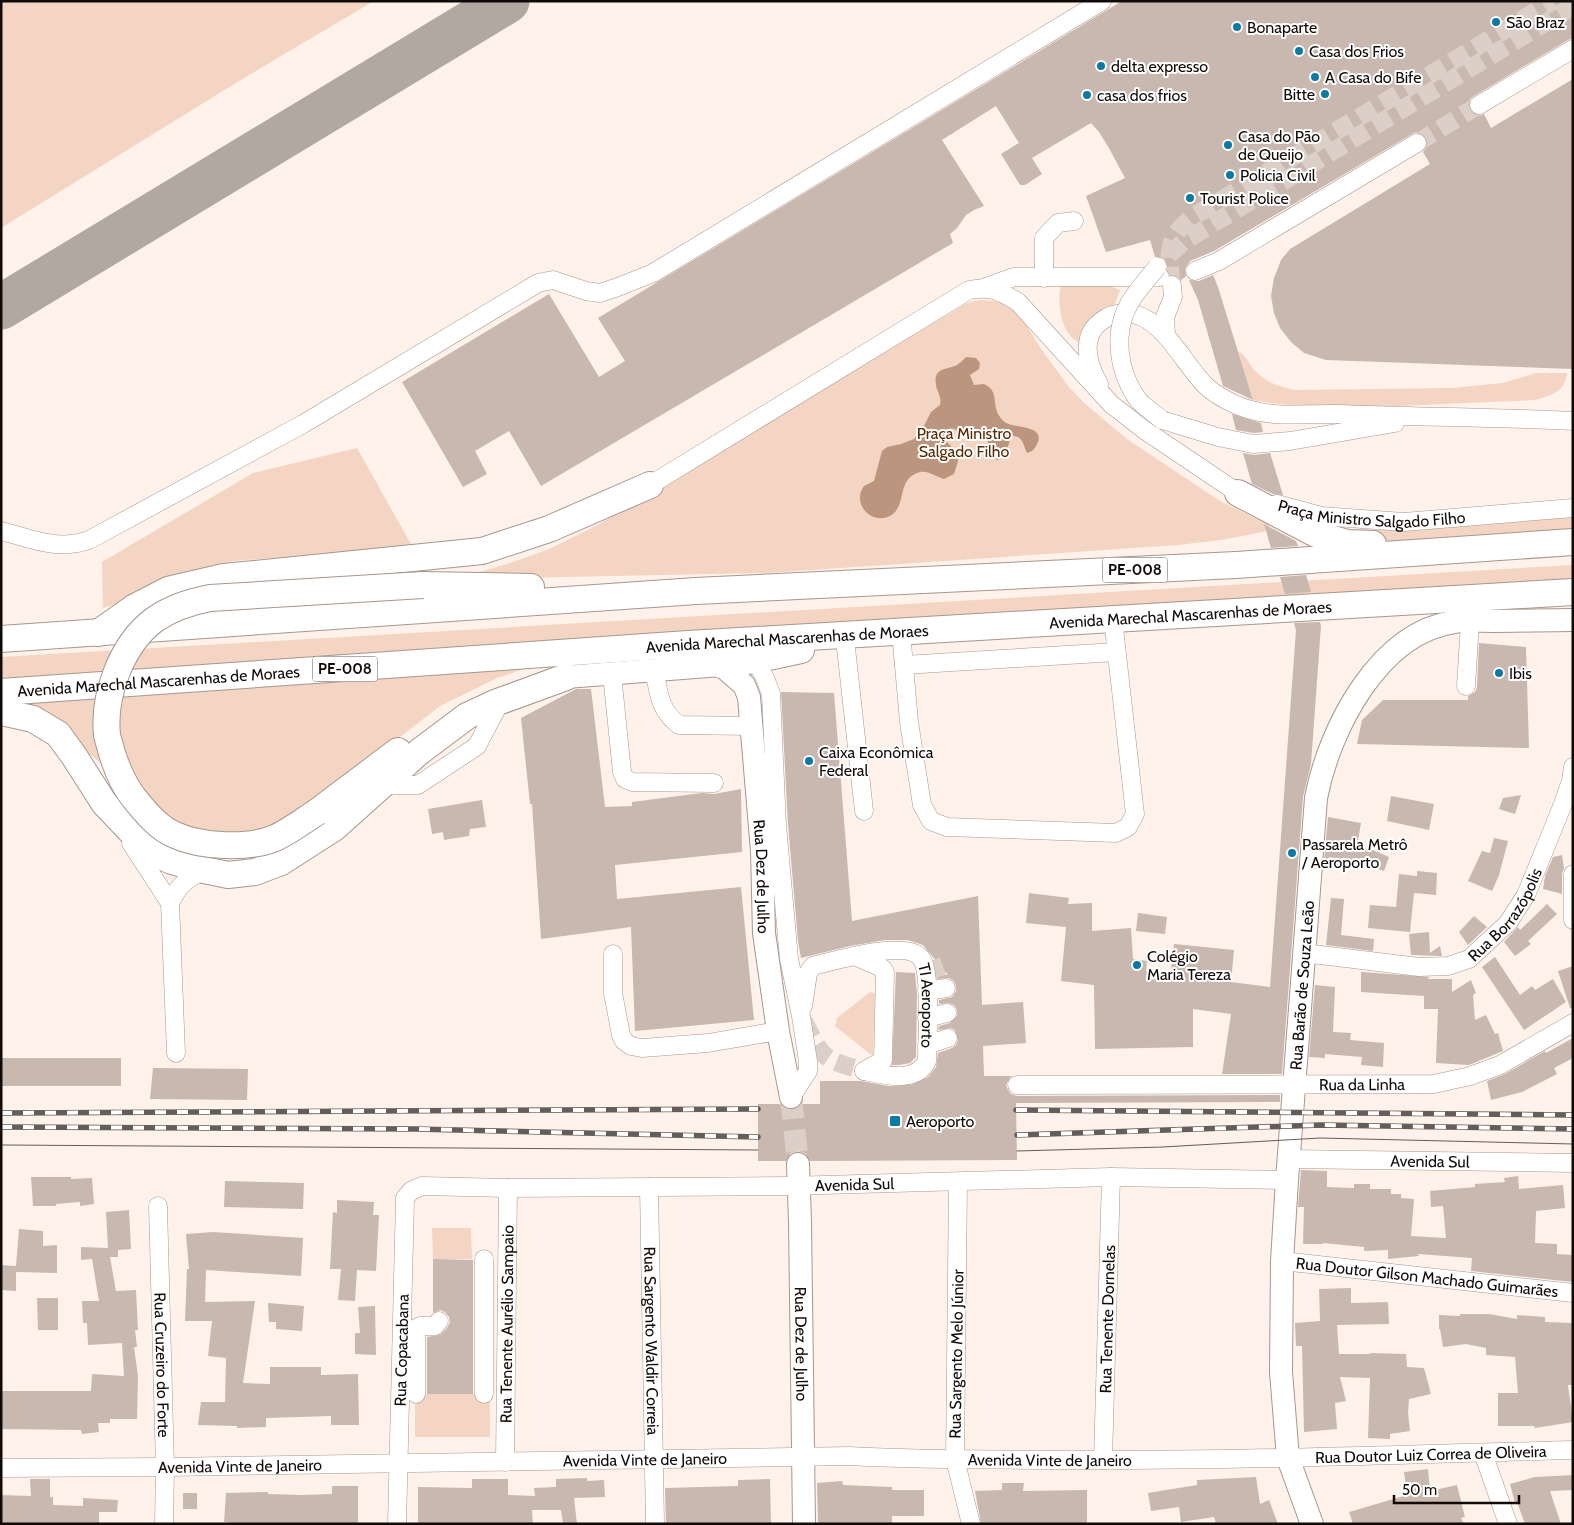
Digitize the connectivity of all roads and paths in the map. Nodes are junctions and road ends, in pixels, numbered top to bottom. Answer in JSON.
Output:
{"nodes":[{"id":1,"x":1102,"y":1,"type":"edge"},
{"id":2,"x":1573,"y":49,"type":"edge"},
{"id":3,"x":1479,"y":105,"type":"tunnel mouth"},
{"id":4,"x":1417,"y":143,"type":"tunnel mouth"},
{"id":5,"x":1074,"y":221,"type":"dead end"},
{"id":6,"x":1195,"y":271,"type":"dead end"},
{"id":7,"x":1163,"y":276,"type":"junction"},
{"id":8,"x":1044,"y":278,"type":"junction"},
{"id":9,"x":983,"y":288,"type":"junction"},
{"id":10,"x":1166,"y":335,"type":"junction"},
{"id":11,"x":1111,"y":404,"type":"junction"},
{"id":12,"x":1425,"y":418,"type":"junction"},
{"id":13,"x":1573,"y":421,"type":"edge"},
{"id":14,"x":650,"y":485,"type":"junction"},
{"id":15,"x":1238,"y":493,"type":"junction"},
{"id":16,"x":1573,"y":508,"type":"edge"},
{"id":17,"x":1,"y":531,"type":"edge"},
{"id":18,"x":1573,"y":542,"type":"edge"},
{"id":19,"x":1466,"y":550,"type":"junction"},
{"id":20,"x":425,"y":585,"type":"junction"},
{"id":21,"x":696,"y":591,"type":"junction"},
{"id":22,"x":1573,"y":592,"type":"edge"},
{"id":23,"x":1528,"y":594,"type":"junction"},
{"id":24,"x":1573,"y":611,"type":"edge"},
{"id":25,"x":1113,"y":619,"type":"junction"},
{"id":26,"x":1573,"y":620,"type":"edge"},
{"id":27,"x":1470,"y":622,"type":"junction"},
{"id":28,"x":901,"y":632,"type":"junction"},
{"id":29,"x":97,"y":634,"type":"junction"},
{"id":30,"x":857,"y":636,"type":"junction"},
{"id":31,"x":1,"y":639,"type":"edge"},
{"id":32,"x":1116,"y":652,"type":"junction"},
{"id":33,"x":755,"y":660,"type":"junction"},
{"id":34,"x":721,"y":665,"type":"junction"},
{"id":35,"x":904,"y":665,"type":"junction"},
{"id":36,"x":654,"y":670,"type":"junction"},
{"id":37,"x":612,"y":674,"type":"junction"},
{"id":38,"x":566,"y":677,"type":"junction"},
{"id":39,"x":1466,"y":686,"type":"dead end"},
{"id":40,"x":1,"y":692,"type":"edge"},
{"id":41,"x":1,"y":712,"type":"edge"},
{"id":42,"x":752,"y":726,"type":"junction"},
{"id":43,"x":1573,"y":767,"type":"edge"},
{"id":44,"x":714,"y":783,"type":"dead end"},
{"id":45,"x":104,"y":803,"type":"junction"},
{"id":46,"x":864,"y":811,"type":"dead end"},
{"id":47,"x":781,"y":868,"type":"junction"},
{"id":48,"x":204,"y":870,"type":"junction"},
{"id":49,"x":1573,"y":874,"type":"edge"},
{"id":50,"x":170,"y":903,"type":"junction"},
{"id":51,"x":762,"y":903,"type":"junction"},
{"id":52,"x":1573,"y":920,"type":"edge"},
{"id":53,"x":1304,"y":952,"type":"junction"},
{"id":54,"x":612,"y":954,"type":"dead end"},
{"id":55,"x":857,"y":957,"type":"junction"},
{"id":56,"x":946,"y":988,"type":"dead end"},
{"id":57,"x":927,"y":991,"type":"junction"},
{"id":58,"x":947,"y":1013,"type":"dead end"},
{"id":59,"x":801,"y":1016,"type":"junction"},
{"id":60,"x":927,"y":1018,"type":"junction"},
{"id":61,"x":1573,"y":1023,"type":"edge"},
{"id":62,"x":778,"y":1031,"type":"junction"},
{"id":63,"x":948,"y":1038,"type":"dead end"},
{"id":64,"x":927,"y":1045,"type":"junction"},
{"id":65,"x":176,"y":1052,"type":"dead end"},
{"id":66,"x":1295,"y":1084,"type":"junction"},
{"id":67,"x":1017,"y":1085,"type":"dead end"},
{"id":68,"x":791,"y":1097,"type":"joint"},
{"id":69,"x":1573,"y":1162,"type":"edge"},
{"id":70,"x":1287,"y":1170,"type":"junction"},
{"id":71,"x":799,"y":1175,"type":"junction"},
{"id":72,"x":1111,"y":1177,"type":"junction"},
{"id":73,"x":958,"y":1182,"type":"junction"},
{"id":74,"x":422,"y":1186,"type":"joint"},
{"id":75,"x":649,"y":1187,"type":"junction"},
{"id":76,"x":508,"y":1188,"type":"junction"},
{"id":77,"x":158,"y":1206,"type":"dead end"},
{"id":78,"x":484,"y":1259,"type":"dead end"},
{"id":79,"x":1282,"y":1261,"type":"junction"},
{"id":80,"x":1573,"y":1293,"type":"edge"},
{"id":81,"x":402,"y":1315,"type":"junction"},
{"id":82,"x":416,"y":1394,"type":"dead end"},
{"id":83,"x":484,"y":1394,"type":"dead end"},
{"id":84,"x":1573,"y":1450,"type":"edge"},
{"id":85,"x":1483,"y":1453,"type":"junction"},
{"id":86,"x":804,"y":1457,"type":"junction"},
{"id":87,"x":1288,"y":1458,"type":"junction"},
{"id":88,"x":955,"y":1459,"type":"junction"},
{"id":89,"x":655,"y":1460,"type":"junction"},
{"id":90,"x":1103,"y":1460,"type":"junction"},
{"id":91,"x":505,"y":1462,"type":"junction"},
{"id":92,"x":398,"y":1463,"type":"junction"},
{"id":93,"x":165,"y":1467,"type":"junction"},
{"id":94,"x":1,"y":1468,"type":"edge"},
{"id":95,"x":164,"y":1524,"type":"edge"},
{"id":96,"x":397,"y":1524,"type":"edge"},
{"id":97,"x":655,"y":1524,"type":"edge"},
{"id":98,"x":804,"y":1524,"type":"edge"},
{"id":99,"x":971,"y":1524,"type":"edge"},
{"id":100,"x":1312,"y":1524,"type":"edge"},
{"id":101,"x":1508,"y":1524,"type":"edge"}],
"edges":[{"from":1,"to":17,"type":"street"},
{"from":2,"to":3,"type":"street"},
{"from":4,"to":6,"type":"street"},
{"from":5,"to":8,"type":"street"},
{"from":7,"to":8,"type":"street"},
{"from":7,"to":10,"type":"street"},
{"from":7,"to":12,"type":"street","name":"Praça Ministro Salgado Filho","bridge":true},
{"from":8,"to":9,"type":"street"},
{"from":9,"to":11,"type":"street","name":"Praça Ministro Salgado Filho"},
{"from":9,"to":14,"type":"street"},
{"from":10,"to":11,"type":"street","name":"Praça Ministro Salgado Filho"},
{"from":10,"to":12,"type":"street","name":"Praça Ministro Salgado Filho"},
{"from":11,"to":15,"type":"street","name":"Praça Ministro Salgado Filho"},
{"from":12,"to":13,"type":"street","name":"Praça Ministro Salgado Filho"},
{"from":14,"to":20,"type":"highway"},
{"from":14,"to":29,"type":"highway"},
{"from":15,"to":16,"type":"street","name":"Praça Ministro Salgado Filho"},
{"from":15,"to":19,"type":"highway"},
{"from":18,"to":19,"type":"highway","number":"PE-008"},
{"from":19,"to":21,"type":"highway","number":"PE-008"},
{"from":20,"to":21,"type":"highway"},
{"from":20,"to":38,"type":"highway","bridge":true},
{"from":21,"to":29,"type":"highway","number":"PE-008"},
{"from":22,"to":23,"type":"highway","name":"Avenida Marechal Mascarenhas de Moraes","number":"PE-008"},
{"from":23,"to":24,"type":"highway"},
{"from":23,"to":25,"type":"highway","name":"Avenida Marechal Mascarenhas de Moraes","number":"PE-008"},
{"from":25,"to":28,"type":"highway","name":"Avenida Marechal Mascarenhas de Moraes","number":"PE-008"},
{"from":25,"to":32,"type":"street"},
{"from":26,"to":27,"type":"main road","name":"Rua Barão de Souza Leão"},
{"from":27,"to":39,"type":"street"},
{"from":27,"to":53,"type":"main road","name":"Rua Barão de Souza Leão"},
{"from":28,"to":30,"type":"highway","name":"Avenida Marechal Mascarenhas de Moraes","number":"PE-008"},
{"from":28,"to":35,"type":"street"},
{"from":29,"to":31,"type":"highway","number":"PE-008"},
{"from":30,"to":33,"type":"highway"},
{"from":30,"to":40,"type":"highway","name":"Avenida Marechal Mascarenhas de Moraes","number":"PE-008"},
{"from":30,"to":46,"type":"street"},
{"from":32,"to":35,"type":"street"},
{"from":32,"to":35,"type":"street"},
{"from":33,"to":34,"type":"highway"},
{"from":33,"to":47,"type":"street"},
{"from":34,"to":36,"type":"main road"},
{"from":34,"to":42,"type":"main road","name":"Rua Dez de Julho"},
{"from":36,"to":37,"type":"main road"},
{"from":36,"to":42,"type":"street"},
{"from":37,"to":38,"type":"main road"},
{"from":37,"to":44,"type":"street"},
{"from":38,"to":48,"type":"highway"},
{"from":41,"to":45,"type":"highway"},
{"from":42,"to":51,"type":"main road","name":"Rua Dez de Julho"},
{"from":43,"to":53,"type":"street","name":"Rua Borrazópolis"},
{"from":45,"to":48,"type":"highway"},
{"from":45,"to":50,"type":"street"},
{"from":47,"to":51,"type":"street"},
{"from":47,"to":59,"type":"street"},
{"from":48,"to":50,"type":"street"},
{"from":49,"to":52,"type":"street"},
{"from":50,"to":65,"type":"street"},
{"from":51,"to":62,"type":"main road","name":"Rua Dez de Julho"},
{"from":53,"to":66,"type":"main road","name":"Rua Barão de Souza Leão"},
{"from":54,"to":62,"type":"street"},
{"from":55,"to":57,"type":"street","name":"TI Aeroporto"},
{"from":55,"to":59,"type":"street","name":"TI Aeroporto"},
{"from":55,"to":64,"type":"street","name":"TI Aeroporto"},
{"from":56,"to":57,"type":"street"},
{"from":57,"to":60,"type":"street","name":"TI Aeroporto"},
{"from":58,"to":60,"type":"street"},
{"from":59,"to":68,"type":"street"},
{"from":60,"to":64,"type":"street","name":"TI Aeroporto"},
{"from":61,"to":66,"type":"street","name":"Rua da Linha"},
{"from":62,"to":68,"type":"main road","name":"Rua Dez de Julho"},
{"from":63,"to":64,"type":"street"},
{"from":66,"to":67,"type":"street","name":"Rua da Linha"},
{"from":66,"to":70,"type":"main road","name":"Rua Barão de Souza Leão"},
{"from":69,"to":70,"type":"street","name":"Avenida Sul"},
{"from":70,"to":72,"type":"street","name":"Avenida Sul"},
{"from":70,"to":79,"type":"main road","name":"Rua Barão de Souza Leão"},
{"from":71,"to":73,"type":"street","name":"Avenida Sul"},
{"from":71,"to":75,"type":"street","name":"Avenida Sul"},
{"from":71,"to":86,"type":"main road","name":"Rua Dez de Julho"},
{"from":72,"to":73,"type":"street","name":"Avenida Sul"},
{"from":72,"to":90,"type":"street","name":"Rua Tenente Dornelas"},
{"from":73,"to":88,"type":"street","name":"Rua Sargento Melo Júnior"},
{"from":74,"to":76,"type":"street","name":"Avenida Sul"},
{"from":74,"to":81,"type":"street","name":"Rua Copacabana"},
{"from":75,"to":76,"type":"street","name":"Avenida Sul"},
{"from":75,"to":89,"type":"street","name":"Rua Sargento Waldir Correia"},
{"from":76,"to":91,"type":"street","name":"Rua Tenente Aurélio Sampaio"},
{"from":77,"to":93,"type":"street","name":"Rua Cruzeiro do Forte"},
{"from":78,"to":83,"type":"street"},
{"from":79,"to":80,"type":"street","name":"Rua Doutor Gilson Machado Guimarães"},
{"from":79,"to":87,"type":"main road","name":"Rua Barão de Souza Leão"},
{"from":81,"to":82,"type":"street"},
{"from":81,"to":92,"type":"street","name":"Rua Copacabana"},
{"from":84,"to":85,"type":"street","name":"Rua Doutor Luiz Correa de Oliveira"},
{"from":85,"to":87,"type":"street","name":"Rua Doutor Luiz Correa de Oliveira"},
{"from":85,"to":101,"type":"street"},
{"from":86,"to":88,"type":"street","name":"Avenida Vinte de Janeiro"},
{"from":86,"to":89,"type":"street","name":"Avenida Vinte de Janeiro"},
{"from":86,"to":98,"type":"main road","name":"Rua Dez de Julho"},
{"from":87,"to":90,"type":"street","name":"Avenida Vinte de Janeiro"},
{"from":87,"to":100,"type":"main road","name":"Rua Barão de Souza Leão"},
{"from":88,"to":90,"type":"street","name":"Avenida Vinte de Janeiro"},
{"from":88,"to":99,"type":"street","name":"Rua Sargento Melo Júnior"},
{"from":89,"to":91,"type":"street","name":"Avenida Vinte de Janeiro"},
{"from":89,"to":97,"type":"street","name":"Rua Sargento Waldir Correia"},
{"from":91,"to":92,"type":"street","name":"Avenida Vinte de Janeiro"},
{"from":92,"to":93,"type":"street","name":"Avenida Vinte de Janeiro"},
{"from":92,"to":96,"type":"street","name":"Rua Copacabana"},
{"from":93,"to":94,"type":"street","name":"Avenida Vinte de Janeiro"},
{"from":93,"to":95,"type":"street","name":"Rua Cruzeiro do Forte"}]}
